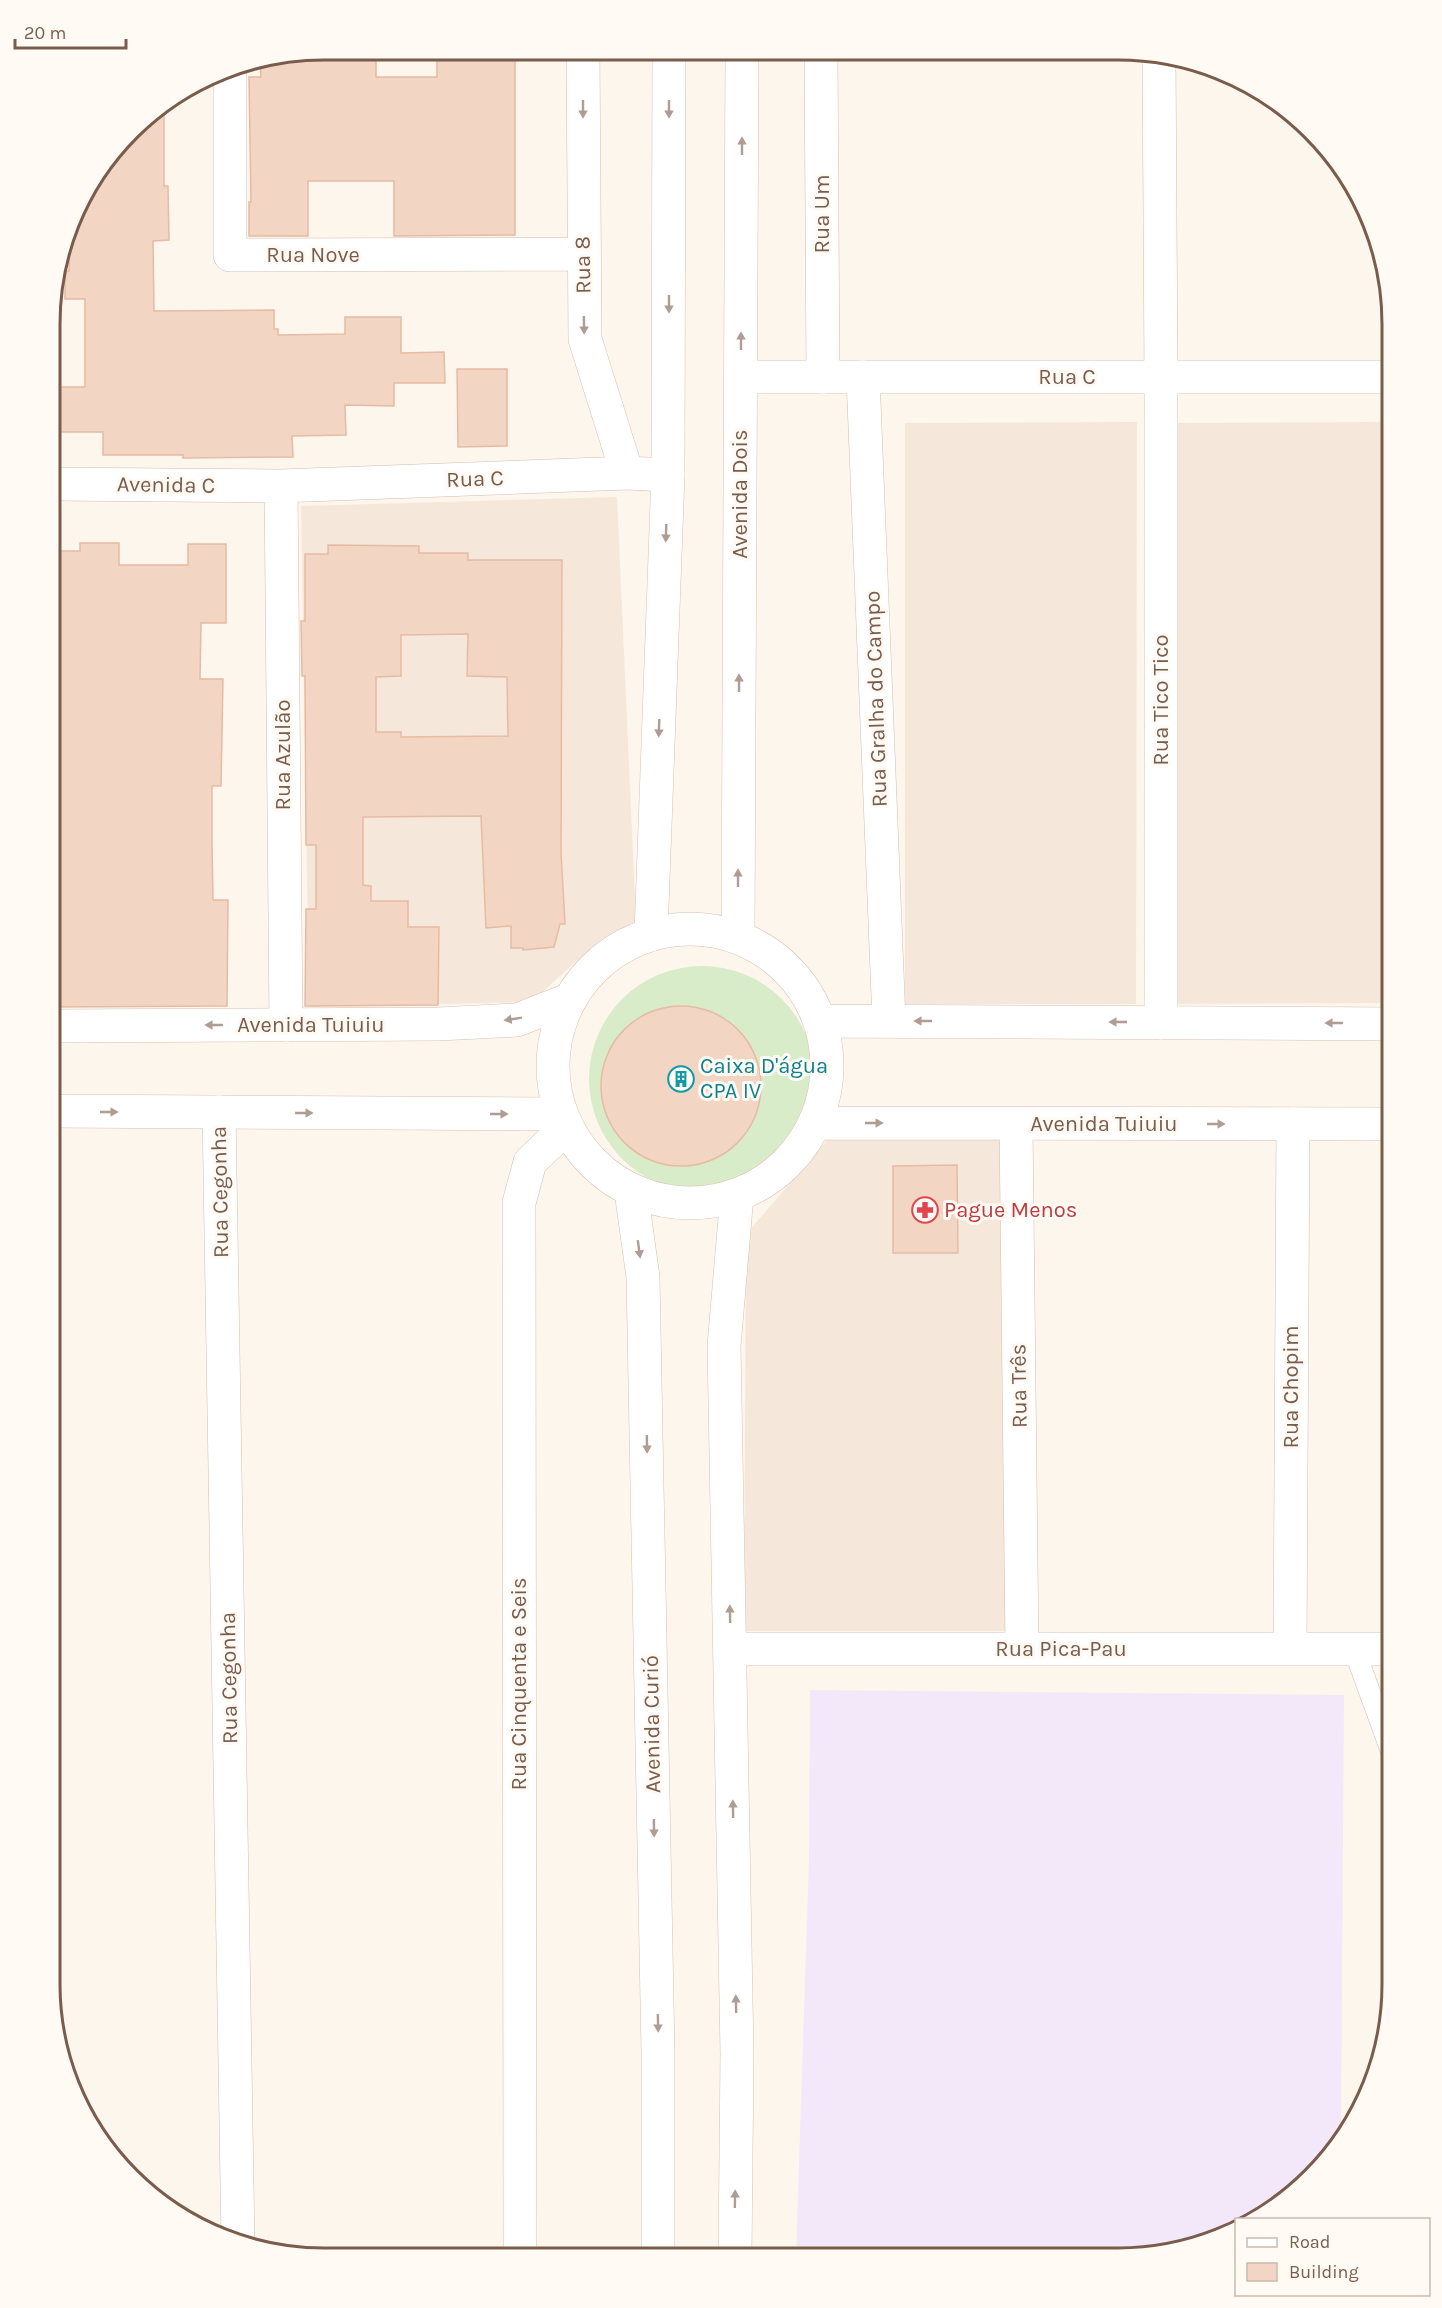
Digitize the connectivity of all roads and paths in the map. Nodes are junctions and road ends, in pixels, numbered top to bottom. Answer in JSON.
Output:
{"nodes":[{"id":1,"x":583,"y":60,"type":"edge"},
{"id":2,"x":669,"y":60,"type":"edge"},
{"id":3,"x":742,"y":60,"type":"edge"},
{"id":4,"x":821,"y":60,"type":"edge"},
{"id":5,"x":1159,"y":63,"type":"edge"},
{"id":6,"x":230,"y":77,"type":"edge"},
{"id":7,"x":583,"y":254,"type":"junction"},
{"id":8,"x":741,"y":377,"type":"junction"},
{"id":9,"x":823,"y":377,"type":"junction"},
{"id":10,"x":863,"y":377,"type":"junction"},
{"id":11,"x":1161,"y":377,"type":"junction"},
{"id":12,"x":1382,"y":377,"type":"edge"},
{"id":13,"x":627,"y":473,"type":"junction"},
{"id":14,"x":668,"y":475,"type":"junction"},
{"id":15,"x":60,"y":484,"type":"edge"},
{"id":16,"x":281,"y":486,"type":"junction"},
{"id":17,"x":651,"y":934,"type":"junction"},
{"id":18,"x":738,"y":936,"type":"junction"},
{"id":19,"x":568,"y":1000,"type":"junction"},
{"id":20,"x":820,"y":1021,"type":"junction"},
{"id":21,"x":889,"y":1021,"type":"junction"},
{"id":22,"x":1161,"y":1023,"type":"junction"},
{"id":23,"x":1382,"y":1024,"type":"edge"},
{"id":24,"x":286,"y":1025,"type":"junction"},
{"id":25,"x":60,"y":1026,"type":"edge"},
{"id":26,"x":60,"y":1112,"type":"edge"},
{"id":27,"x":219,"y":1112,"type":"junction"},
{"id":28,"x":563,"y":1121,"type":"junction"},
{"id":29,"x":815,"y":1123,"type":"junction"},
{"id":30,"x":1016,"y":1124,"type":"junction"},
{"id":31,"x":1293,"y":1124,"type":"junction"},
{"id":32,"x":1382,"y":1124,"type":"edge"},
{"id":33,"x":631,"y":1191,"type":"junction"},
{"id":34,"x":737,"y":1195,"type":"junction"},
{"id":35,"x":1022,"y":1648,"type":"junction"},
{"id":36,"x":730,"y":1649,"type":"junction"},
{"id":37,"x":1290,"y":1649,"type":"junction"},
{"id":38,"x":1354,"y":1649,"type":"junction"},
{"id":39,"x":1382,"y":1649,"type":"edge"},
{"id":40,"x":1382,"y":1726,"type":"edge"},
{"id":41,"x":238,"y":2234,"type":"edge"},
{"id":42,"x":520,"y":2248,"type":"edge"},
{"id":43,"x":658,"y":2248,"type":"edge"},
{"id":44,"x":735,"y":2248,"type":"edge"}],
"edges":[{"from":1,"to":7,"type":"street","name":"Rua 8","one_way":true},
{"from":2,"to":14,"type":"street","one_way":true},
{"from":8,"to":3,"type":"street","name":"Avenida Dois","one_way":true},
{"from":4,"to":9,"type":"street","name":"Rua Um"},
{"from":5,"to":11,"type":"street"},
{"from":6,"to":7,"type":"street","name":"Rua Nove"},
{"from":7,"to":13,"type":"street","name":"Rua 8","one_way":true},
{"from":8,"to":9,"type":"street","name":"Rua C"},
{"from":18,"to":8,"type":"street","name":"Avenida Dois","one_way":true},
{"from":9,"to":10,"type":"street","name":"Rua C"},
{"from":10,"to":11,"type":"street","name":"Rua C"},
{"from":10,"to":21,"type":"street","name":"Rua Gralha do Campo"},
{"from":11,"to":12,"type":"street","name":"Rua C"},
{"from":11,"to":22,"type":"street","name":"Rua Tico Tico"},
{"from":13,"to":14,"type":"street","name":"Rua C"},
{"from":13,"to":16,"type":"street","name":"Rua C"},
{"from":14,"to":17,"type":"street","one_way":true},
{"from":15,"to":16,"type":"street","name":"Avenida C"},
{"from":16,"to":24,"type":"street","name":"Rua Azulão"},
{"from":17,"to":18,"type":"street"},
{"from":17,"to":19,"type":"street"},
{"from":18,"to":20,"type":"street"},
{"from":19,"to":24,"type":"street","name":"Avenida Tuiuiu","one_way":true},
{"from":19,"to":28,"type":"street"},
{"from":20,"to":21,"type":"street"},
{"from":20,"to":29,"type":"street"},
{"from":22,"to":21,"type":"street","one_way":true},
{"from":23,"to":22,"type":"street","one_way":true},
{"from":24,"to":25,"type":"street","name":"Avenida Tuiuiu","one_way":true},
{"from":26,"to":27,"type":"street","one_way":true},
{"from":27,"to":28,"type":"street","one_way":true},
{"from":27,"to":41,"type":"street","name":"Rua Cegonha"},
{"from":28,"to":33,"type":"street"},
{"from":28,"to":42,"type":"street","name":"Rua Cinquenta e Seis"},
{"from":29,"to":30,"type":"street","name":"Avenida Tuiuiu","one_way":true},
{"from":29,"to":34,"type":"street"},
{"from":30,"to":31,"type":"street","name":"Avenida Tuiuiu","one_way":true},
{"from":30,"to":35,"type":"street","name":"Rua Três"},
{"from":31,"to":32,"type":"street","name":"Avenida Tuiuiu"},
{"from":31,"to":37,"type":"street","name":"Rua Chopim"},
{"from":33,"to":34,"type":"street"},
{"from":33,"to":43,"type":"street","name":"Avenida Curió","one_way":true},
{"from":36,"to":34,"type":"street","one_way":true},
{"from":35,"to":36,"type":"street","name":"Rua Pica-Pau"},
{"from":35,"to":37,"type":"street","name":"Rua Pica-Pau"},
{"from":44,"to":36,"type":"street","one_way":true},
{"from":37,"to":38,"type":"street","name":"Rua Pica-Pau"},
{"from":38,"to":39,"type":"street","name":"Rua Pica-Pau"},
{"from":38,"to":40,"type":"lane"}]}
